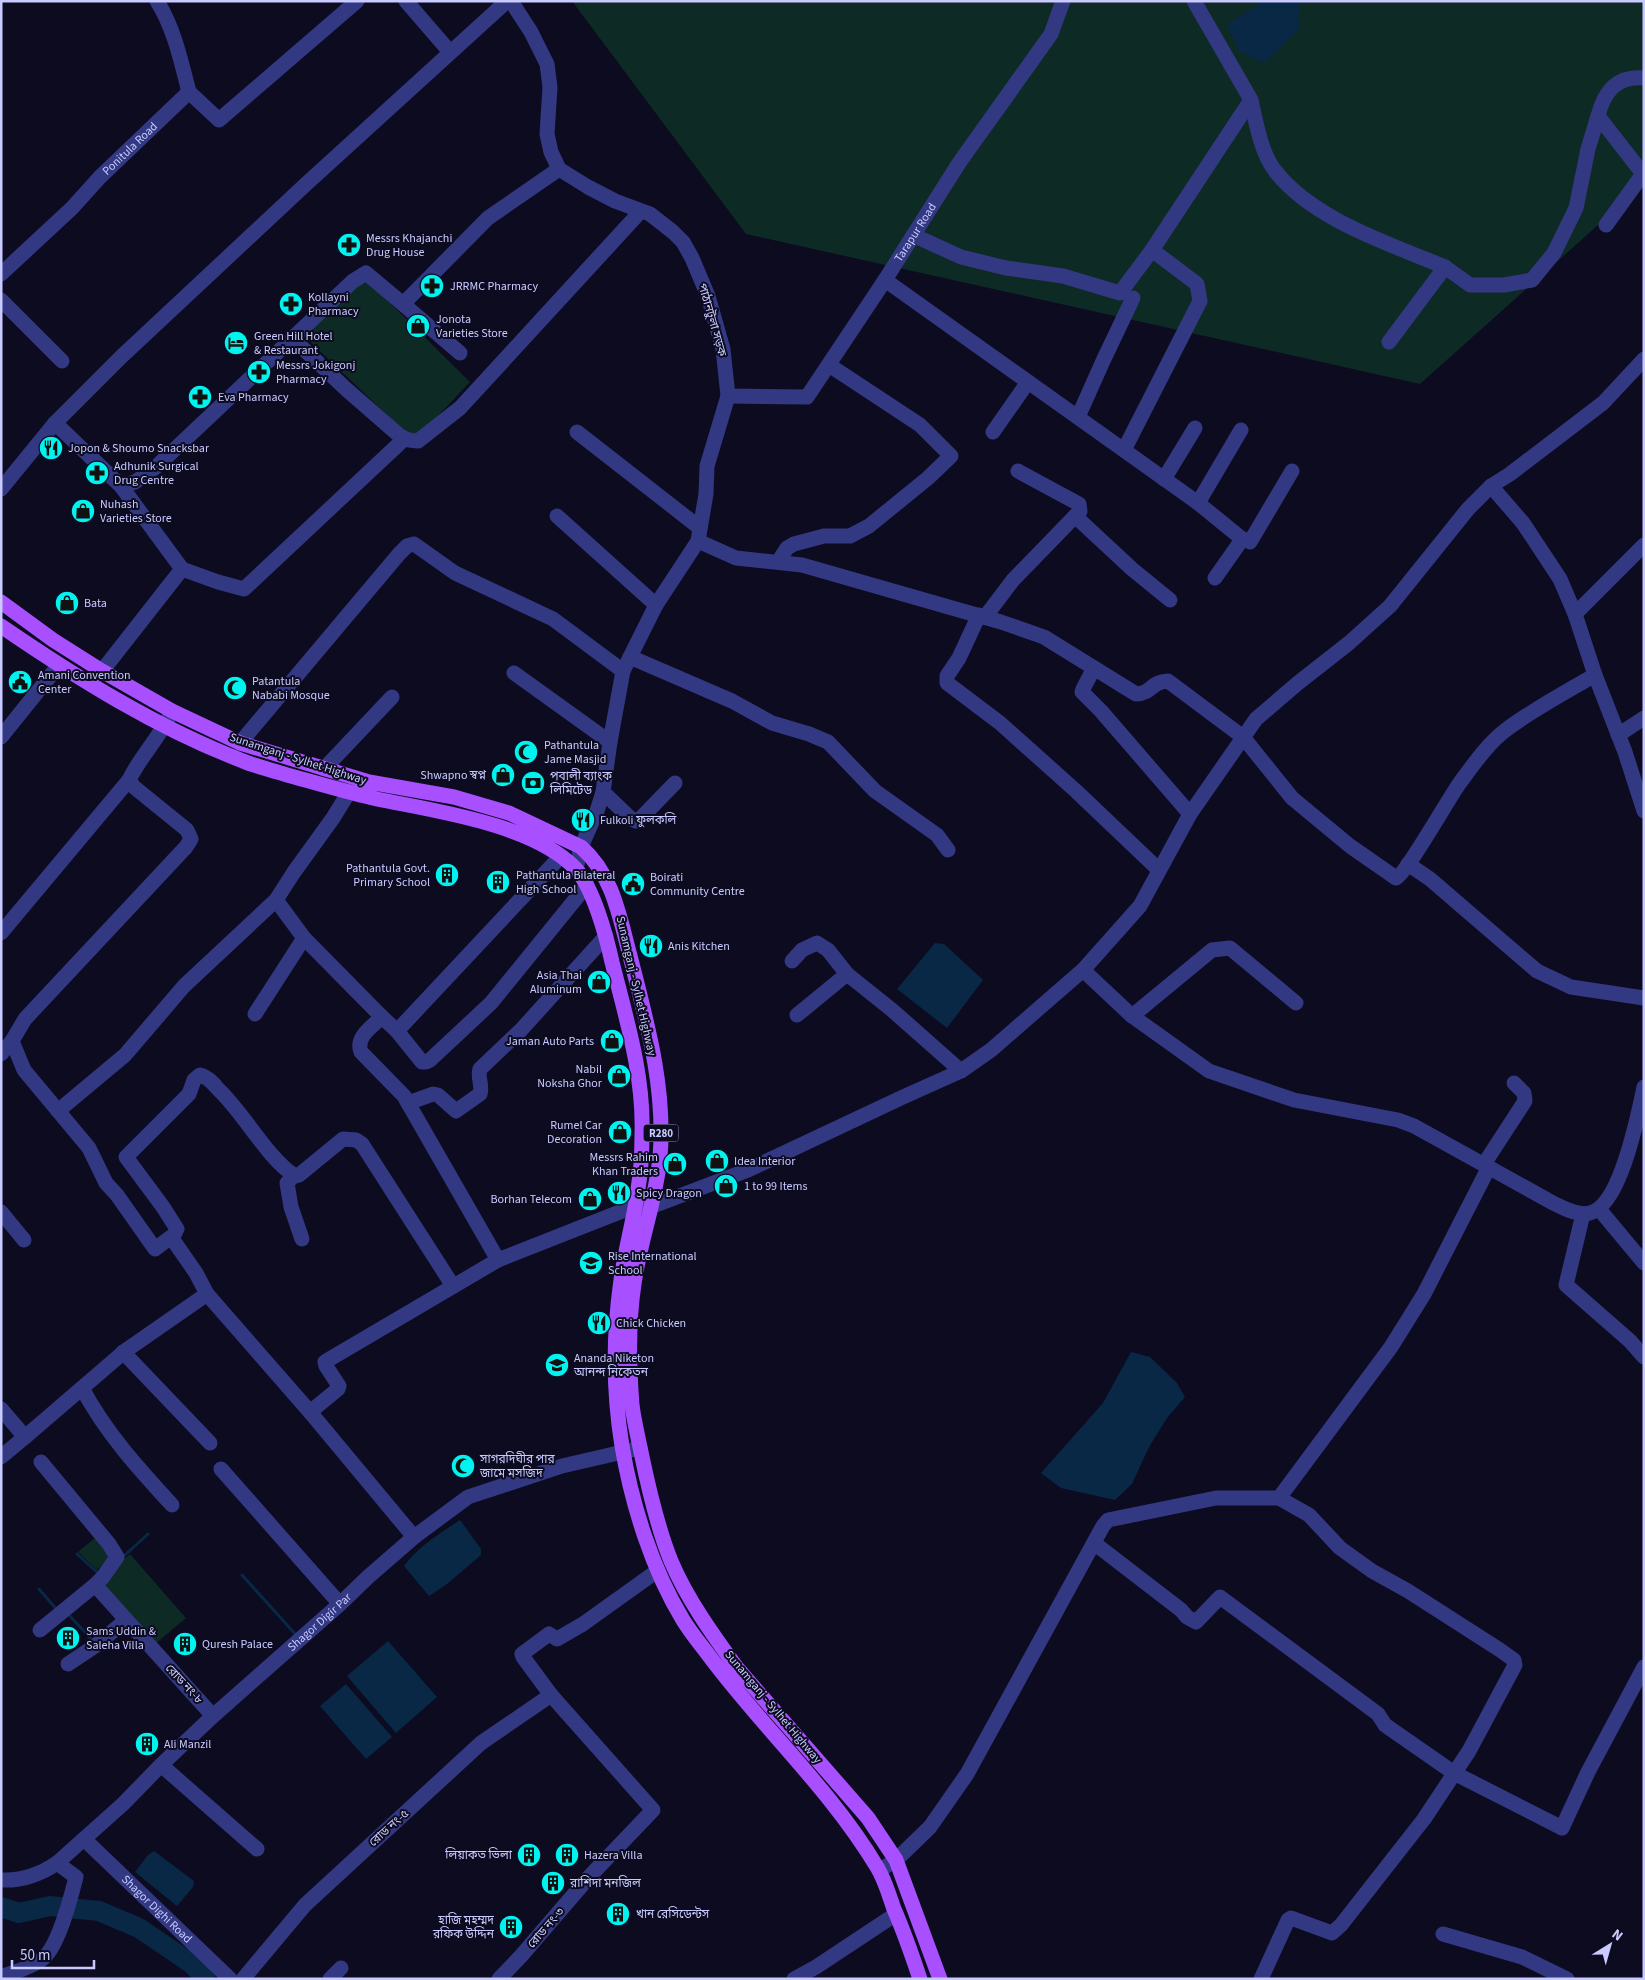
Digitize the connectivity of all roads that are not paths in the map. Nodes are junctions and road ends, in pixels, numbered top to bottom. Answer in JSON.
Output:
{"nodes":[{"id":1,"x":157,"y":1,"type":"edge"},
{"id":2,"x":357,"y":1,"type":"edge"},
{"id":3,"x":406,"y":1,"type":"edge"},
{"id":4,"x":507,"y":1,"type":"edge"},
{"id":5,"x":511,"y":1,"type":"edge"},
{"id":6,"x":1064,"y":1,"type":"edge"},
{"id":7,"x":1194,"y":1,"type":"edge"},
{"id":8,"x":450,"y":52,"type":"junction"},
{"id":9,"x":1644,"y":78,"type":"edge"},
{"id":10,"x":189,"y":92,"type":"junction"},
{"id":11,"x":1251,"y":100,"type":"junction"},
{"id":12,"x":1598,"y":116,"type":"junction"},
{"id":13,"x":559,"y":169,"type":"junction"},
{"id":14,"x":1643,"y":174,"type":"edge"},
{"id":15,"x":640,"y":211,"type":"junction"},
{"id":16,"x":1606,"y":225,"type":"dead end"},
{"id":17,"x":913,"y":235,"type":"junction"},
{"id":18,"x":1152,"y":250,"type":"junction"},
{"id":19,"x":1445,"y":267,"type":"junction"},
{"id":20,"x":1,"y":274,"type":"edge"},
{"id":21,"x":886,"y":280,"type":"junction"},
{"id":22,"x":1133,"y":298,"type":"dead end"},
{"id":23,"x":1,"y":300,"type":"edge"},
{"id":24,"x":403,"y":304,"type":"junction"},
{"id":25,"x":292,"y":338,"type":"junction"},
{"id":26,"x":1389,"y":342,"type":"dead end"},
{"id":27,"x":460,"y":353,"type":"dead end"},
{"id":28,"x":1644,"y":359,"type":"edge"},
{"id":29,"x":62,"y":361,"type":"dead end"},
{"id":30,"x":829,"y":365,"type":"junction"},
{"id":31,"x":1028,"y":382,"type":"junction"},
{"id":32,"x":728,"y":396,"type":"junction"},
{"id":33,"x":1078,"y":418,"type":"junction"},
{"id":34,"x":55,"y":423,"type":"junction"},
{"id":35,"x":1195,"y":428,"type":"dead end"},
{"id":36,"x":1241,"y":430,"type":"dead end"},
{"id":37,"x":578,"y":432,"type":"dead end"},
{"id":38,"x":993,"y":432,"type":"dead end"},
{"id":39,"x":401,"y":442,"type":"dead end"},
{"id":40,"x":1124,"y":450,"type":"junction"},
{"id":41,"x":1018,"y":471,"type":"dead end"},
{"id":42,"x":1292,"y":471,"type":"dead end"},
{"id":43,"x":1164,"y":479,"type":"junction"},
{"id":44,"x":121,"y":486,"type":"junction"},
{"id":45,"x":1491,"y":486,"type":"junction"},
{"id":46,"x":1,"y":489,"type":"edge"},
{"id":47,"x":1198,"y":503,"type":"junction"},
{"id":48,"x":557,"y":516,"type":"dead end"},
{"id":49,"x":1075,"y":516,"type":"junction"},
{"id":50,"x":699,"y":535,"type":"junction"},
{"id":51,"x":1241,"y":538,"type":"junction"},
{"id":52,"x":1644,"y":545,"type":"edge"},
{"id":53,"x":778,"y":562,"type":"junction"},
{"id":54,"x":182,"y":569,"type":"junction"},
{"id":55,"x":1214,"y":578,"type":"dead end"},
{"id":56,"x":1170,"y":600,"type":"dead end"},
{"id":57,"x":656,"y":605,"type":"junction"},
{"id":58,"x":4,"y":610,"type":"edge"},
{"id":59,"x":1575,"y":614,"type":"junction"},
{"id":60,"x":982,"y":616,"type":"junction"},
{"id":61,"x":1,"y":626,"type":"edge"},
{"id":62,"x":630,"y":657,"type":"junction"},
{"id":63,"x":59,"y":665,"type":"junction"},
{"id":64,"x":1094,"y":668,"type":"junction"},
{"id":65,"x":102,"y":671,"type":"junction"},
{"id":66,"x":623,"y":671,"type":"junction"},
{"id":67,"x":514,"y":673,"type":"dead end"},
{"id":68,"x":1595,"y":674,"type":"junction"},
{"id":69,"x":392,"y":698,"type":"dead end"},
{"id":70,"x":172,"y":711,"type":"junction"},
{"id":71,"x":1644,"y":718,"type":"edge"},
{"id":72,"x":165,"y":726,"type":"junction"},
{"id":73,"x":1618,"y":735,"type":"junction"},
{"id":74,"x":1,"y":737,"type":"edge"},
{"id":75,"x":1243,"y":737,"type":"junction"},
{"id":76,"x":610,"y":742,"type":"junction"},
{"id":77,"x":240,"y":743,"type":"junction"},
{"id":78,"x":324,"y":769,"type":"junction"},
{"id":79,"x":129,"y":780,"type":"junction"},
{"id":80,"x":675,"y":783,"type":"dead end"},
{"id":81,"x":349,"y":792,"type":"junction"},
{"id":82,"x":603,"y":792,"type":"junction"},
{"id":83,"x":388,"y":793,"type":"junction"},
{"id":84,"x":1644,"y":811,"type":"edge"},
{"id":85,"x":1190,"y":814,"type":"junction"},
{"id":86,"x":582,"y":847,"type":"junction"},
{"id":87,"x":948,"y":850,"type":"dead end"},
{"id":88,"x":561,"y":856,"type":"junction"},
{"id":89,"x":1408,"y":864,"type":"junction"},
{"id":90,"x":576,"y":869,"type":"junction"},
{"id":91,"x":1159,"y":870,"type":"junction"},
{"id":92,"x":587,"y":885,"type":"junction"},
{"id":93,"x":276,"y":900,"type":"junction"},
{"id":94,"x":1,"y":933,"type":"edge"},
{"id":95,"x":606,"y":936,"type":"junction"},
{"id":96,"x":304,"y":938,"type":"junction"},
{"id":97,"x":792,"y":961,"type":"dead end"},
{"id":98,"x":1083,"y":970,"type":"junction"},
{"id":99,"x":847,"y":974,"type":"junction"},
{"id":100,"x":1644,"y":998,"type":"edge"},
{"id":101,"x":1296,"y":1003,"type":"dead end"},
{"id":102,"x":255,"y":1014,"type":"dead end"},
{"id":103,"x":797,"y":1015,"type":"dead end"},
{"id":104,"x":1132,"y":1016,"type":"junction"},
{"id":105,"x":382,"y":1017,"type":"junction"},
{"id":106,"x":397,"y":1031,"type":"junction"},
{"id":107,"x":12,"y":1041,"type":"junction"},
{"id":108,"x":1,"y":1054,"type":"edge"},
{"id":109,"x":962,"y":1071,"type":"junction"},
{"id":110,"x":1514,"y":1083,"type":"dead end"},
{"id":111,"x":1644,"y":1087,"type":"edge"},
{"id":112,"x":408,"y":1103,"type":"junction"},
{"id":113,"x":58,"y":1111,"type":"junction"},
{"id":114,"x":1487,"y":1165,"type":"junction"},
{"id":115,"x":294,"y":1175,"type":"junction"},
{"id":116,"x":635,"y":1206,"type":"junction"},
{"id":117,"x":652,"y":1206,"type":"junction"},
{"id":118,"x":1599,"y":1209,"type":"junction"},
{"id":119,"x":1,"y":1212,"type":"edge"},
{"id":120,"x":1583,"y":1214,"type":"junction"},
{"id":121,"x":172,"y":1238,"type":"junction"},
{"id":122,"x":24,"y":1240,"type":"dead end"},
{"id":123,"x":302,"y":1240,"type":"dead end"},
{"id":124,"x":498,"y":1260,"type":"junction"},
{"id":125,"x":1644,"y":1263,"type":"edge"},
{"id":126,"x":453,"y":1286,"type":"junction"},
{"id":127,"x":207,"y":1294,"type":"junction"},
{"id":128,"x":123,"y":1352,"type":"junction"},
{"id":129,"x":1644,"y":1357,"type":"edge"},
{"id":130,"x":82,"y":1388,"type":"junction"},
{"id":131,"x":1,"y":1409,"type":"edge"},
{"id":132,"x":310,"y":1412,"type":"junction"},
{"id":133,"x":25,"y":1437,"type":"junction"},
{"id":134,"x":210,"y":1444,"type":"dead end"},
{"id":135,"x":640,"y":1448,"type":"junction"},
{"id":136,"x":623,"y":1452,"type":"junction"},
{"id":137,"x":1,"y":1457,"type":"edge"},
{"id":138,"x":41,"y":1462,"type":"dead end"},
{"id":139,"x":221,"y":1468,"type":"dead end"},
{"id":140,"x":1279,"y":1498,"type":"junction"},
{"id":141,"x":172,"y":1505,"type":"dead end"},
{"id":142,"x":414,"y":1537,"type":"junction"},
{"id":143,"x":1094,"y":1542,"type":"junction"},
{"id":144,"x":657,"y":1571,"type":"junction"},
{"id":145,"x":95,"y":1585,"type":"junction"},
{"id":146,"x":340,"y":1604,"type":"junction"},
{"id":147,"x":126,"y":1620,"type":"junction"},
{"id":148,"x":40,"y":1630,"type":"dead end"},
{"id":149,"x":68,"y":1664,"type":"dead end"},
{"id":150,"x":1644,"y":1667,"type":"edge"},
{"id":151,"x":551,"y":1695,"type":"junction"},
{"id":152,"x":213,"y":1716,"type":"junction"},
{"id":153,"x":161,"y":1765,"type":"junction"},
{"id":154,"x":1454,"y":1773,"type":"junction"},
{"id":155,"x":84,"y":1839,"type":"junction"},
{"id":156,"x":257,"y":1849,"type":"dead end"},
{"id":157,"x":896,"y":1860,"type":"junction"},
{"id":158,"x":57,"y":1863,"type":"junction"},
{"id":159,"x":880,"y":1870,"type":"junction"},
{"id":160,"x":1,"y":1880,"type":"edge"},
{"id":161,"x":896,"y":1914,"type":"junction"},
{"id":162,"x":1443,"y":1934,"type":"dead end"},
{"id":163,"x":342,"y":1968,"type":"dead end"},
{"id":164,"x":1,"y":1977,"type":"edge"},
{"id":165,"x":1263,"y":1978,"type":"edge"},
{"id":166,"x":230,"y":1979,"type":"edge"},
{"id":167,"x":244,"y":1979,"type":"edge"},
{"id":168,"x":330,"y":1979,"type":"edge"},
{"id":169,"x":499,"y":1979,"type":"edge"},
{"id":170,"x":794,"y":1979,"type":"edge"},
{"id":171,"x":920,"y":1979,"type":"edge"},
{"id":172,"x":940,"y":1979,"type":"edge"},
{"id":173,"x":1567,"y":1979,"type":"edge"}],
"edges":[{"from":1,"to":10,"type":"street"},
{"from":2,"to":10,"type":"street"},
{"from":3,"to":8,"type":"street"},
{"from":4,"to":8,"type":"street"},
{"from":5,"to":13,"type":"street"},
{"from":6,"to":17,"type":"street","name":"Tarapur Road"},
{"from":7,"to":11,"type":"street"},
{"from":8,"to":34,"type":"street"},
{"from":9,"to":12,"type":"street"},
{"from":10,"to":20,"type":"street","name":"Ponitula Road"},
{"from":11,"to":18,"type":"street"},
{"from":11,"to":19,"type":"street"},
{"from":12,"to":14,"type":"street"},
{"from":12,"to":19,"type":"street"},
{"from":13,"to":15,"type":"street","name":"পাঠানটুলা সড়ক"},
{"from":13,"to":24,"type":"street"},
{"from":14,"to":16,"type":"street"},
{"from":15,"to":25,"type":"street"},
{"from":15,"to":32,"type":"street","name":"পাঠানটুলা সড়ক"},
{"from":17,"to":18,"type":"street"},
{"from":17,"to":21,"type":"street","name":"Tarapur Road"},
{"from":18,"to":40,"type":"street"},
{"from":19,"to":26,"type":"street"},
{"from":21,"to":30,"type":"street","name":"Tarapur Road"},
{"from":21,"to":31,"type":"street"},
{"from":22,"to":33,"type":"street"},
{"from":23,"to":29,"type":"street"},
{"from":24,"to":25,"type":"street"},
{"from":24,"to":27,"type":"street"},
{"from":25,"to":44,"type":"street"},
{"from":28,"to":45,"type":"street"},
{"from":30,"to":32,"type":"street","name":"Tarapur Road"},
{"from":30,"to":53,"type":"street"},
{"from":31,"to":33,"type":"street"},
{"from":31,"to":38,"type":"street"},
{"from":32,"to":50,"type":"street","name":"পাঠানটুলা সড়ক"},
{"from":33,"to":40,"type":"street"},
{"from":34,"to":44,"type":"street"},
{"from":34,"to":46,"type":"street"},
{"from":35,"to":43,"type":"street"},
{"from":36,"to":47,"type":"street"},
{"from":37,"to":50,"type":"street"},
{"from":39,"to":54,"type":"street"},
{"from":40,"to":43,"type":"street"},
{"from":41,"to":49,"type":"street"},
{"from":42,"to":51,"type":"street"},
{"from":43,"to":47,"type":"street"},
{"from":44,"to":54,"type":"street"},
{"from":45,"to":59,"type":"street"},
{"from":45,"to":75,"type":"street"},
{"from":47,"to":51,"type":"street"},
{"from":48,"to":57,"type":"street"},
{"from":49,"to":56,"type":"street"},
{"from":49,"to":60,"type":"street"},
{"from":50,"to":53,"type":"street"},
{"from":50,"to":57,"type":"street","name":"পাঠানটুলা সড়ক"},
{"from":51,"to":55,"type":"street"},
{"from":52,"to":59,"type":"street"},
{"from":53,"to":60,"type":"street"},
{"from":54,"to":65,"type":"street"},
{"from":57,"to":62,"type":"street","name":"পাঠানটুলা সড়ক"},
{"from":58,"to":65,"type":"main road","name":"Sunamganj - Sylhet Highway","number":"R280"},
{"from":59,"to":68,"type":"street"},
{"from":60,"to":64,"type":"street"},
{"from":60,"to":91,"type":"street"},
{"from":61,"to":63,"type":"main road","name":"Sunamganj - Sylhet Highway","number":"R280"},
{"from":62,"to":66,"type":"street","name":"পাঠানটুলা সড়ক"},
{"from":62,"to":87,"type":"street"},
{"from":63,"to":72,"type":"main road","name":"Sunamganj - Sylhet Highway","number":"R280"},
{"from":63,"to":74,"type":"street"},
{"from":64,"to":75,"type":"street"},
{"from":64,"to":85,"type":"street"},
{"from":65,"to":70,"type":"main road","name":"Sunamganj - Sylhet Highway","number":"R280"},
{"from":66,"to":76,"type":"street","name":"পাঠানটুলা সড়ক"},
{"from":66,"to":77,"type":"street"},
{"from":67,"to":76,"type":"street"},
{"from":68,"to":73,"type":"street"},
{"from":68,"to":89,"type":"street"},
{"from":69,"to":78,"type":"street"},
{"from":70,"to":72,"type":"street"},
{"from":70,"to":77,"type":"main road","name":"Sunamganj - Sylhet Highway","number":"R280"},
{"from":71,"to":73,"type":"street"},
{"from":72,"to":79,"type":"street"},
{"from":72,"to":81,"type":"main road","name":"Sunamganj - Sylhet Highway","number":"R280"},
{"from":73,"to":84,"type":"street"},
{"from":75,"to":85,"type":"street"},
{"from":75,"to":89,"type":"street"},
{"from":76,"to":82,"type":"street","name":"পাঠানটুলা সড়ক"},
{"from":77,"to":78,"type":"main road","name":"Sunamganj - Sylhet Highway","number":"R280"},
{"from":78,"to":83,"type":"main road","name":"Sunamganj - Sylhet Highway","number":"R280"},
{"from":79,"to":94,"type":"street"},
{"from":79,"to":107,"type":"street"},
{"from":80,"to":82,"type":"street"},
{"from":81,"to":83,"type":"main road","name":"Sunamganj - Sylhet Highway","number":"R280"},
{"from":81,"to":93,"type":"street"},
{"from":82,"to":86,"type":"street","name":"পাঠানটুলা সড়ক"},
{"from":83,"to":86,"type":"main road","name":"Sunamganj - Sylhet Highway","number":"R280"},
{"from":83,"to":88,"type":"main road","name":"Sunamganj - Sylhet Highway","number":"R280"},
{"from":85,"to":91,"type":"street"},
{"from":86,"to":90,"type":"street","name":"পাঠানটুলা সড়ক"},
{"from":86,"to":117,"type":"main road","name":"Sunamganj - Sylhet Highway","number":"R280"},
{"from":88,"to":90,"type":"main road","name":"Sunamganj - Sylhet Highway","number":"R280"},
{"from":88,"to":106,"type":"street"},
{"from":89,"to":100,"type":"street"},
{"from":90,"to":92,"type":"main road","name":"Sunamganj - Sylhet Highway","number":"R280"},
{"from":91,"to":98,"type":"street"},
{"from":92,"to":95,"type":"main road","name":"Sunamganj - Sylhet Highway","number":"R280"},
{"from":92,"to":106,"type":"street"},
{"from":93,"to":96,"type":"street"},
{"from":93,"to":113,"type":"street"},
{"from":95,"to":112,"type":"street"},
{"from":95,"to":116,"type":"main road","name":"Sunamganj - Sylhet Highway","number":"R280"},
{"from":96,"to":102,"type":"street"},
{"from":96,"to":105,"type":"street"},
{"from":97,"to":99,"type":"street"},
{"from":98,"to":104,"type":"street"},
{"from":98,"to":109,"type":"street"},
{"from":99,"to":103,"type":"street"},
{"from":99,"to":109,"type":"street"},
{"from":101,"to":104,"type":"street"},
{"from":104,"to":114,"type":"street"},
{"from":105,"to":106,"type":"street"},
{"from":105,"to":112,"type":"street"},
{"from":107,"to":108,"type":"street"},
{"from":107,"to":113,"type":"street"},
{"from":109,"to":117,"type":"street"},
{"from":110,"to":114,"type":"street"},
{"from":111,"to":118,"type":"street"},
{"from":112,"to":124,"type":"street"},
{"from":113,"to":121,"type":"street"},
{"from":114,"to":120,"type":"street"},
{"from":114,"to":140,"type":"street"},
{"from":115,"to":121,"type":"street"},
{"from":115,"to":123,"type":"street"},
{"from":115,"to":126,"type":"street"},
{"from":116,"to":117,"type":"street"},
{"from":116,"to":124,"type":"street"},
{"from":116,"to":136,"type":"main road","name":"Sunamganj - Sylhet Highway","number":"R280"},
{"from":117,"to":135,"type":"main road","name":"Sunamganj - Sylhet Highway","number":"R280"},
{"from":118,"to":120,"type":"street"},
{"from":118,"to":125,"type":"street"},
{"from":119,"to":122,"type":"street"},
{"from":120,"to":129,"type":"street"},
{"from":121,"to":127,"type":"street"},
{"from":124,"to":126,"type":"street"},
{"from":126,"to":132,"type":"street"},
{"from":127,"to":128,"type":"street"},
{"from":127,"to":132,"type":"street"},
{"from":128,"to":130,"type":"street"},
{"from":128,"to":134,"type":"street"},
{"from":130,"to":133,"type":"street"},
{"from":130,"to":141,"type":"street"},
{"from":131,"to":133,"type":"street"},
{"from":132,"to":142,"type":"street"},
{"from":133,"to":137,"type":"street"},
{"from":135,"to":136,"type":"street","name":"Shagor Digir Par"},
{"from":135,"to":157,"type":"main road","name":"Sunamganj - Sylhet Highway","number":"R280"},
{"from":136,"to":142,"type":"street","name":"Shagor Digir Par"},
{"from":136,"to":144,"type":"main road","name":"Sunamganj - Sylhet Highway","number":"R280"},
{"from":138,"to":145,"type":"street"},
{"from":139,"to":146,"type":"street"},
{"from":140,"to":143,"type":"street"},
{"from":140,"to":154,"type":"street"},
{"from":142,"to":146,"type":"street","name":"Shagor Digir Par"},
{"from":143,"to":154,"type":"street"},
{"from":143,"to":157,"type":"street"},
{"from":144,"to":151,"type":"street"},
{"from":144,"to":159,"type":"main road","name":"Sunamganj - Sylhet Highway","number":"R280"},
{"from":145,"to":147,"type":"street","name":"রোড নং-৮"},
{"from":145,"to":148,"type":"street"},
{"from":146,"to":152,"type":"street","name":"Shagor Digir Par"},
{"from":147,"to":149,"type":"street"},
{"from":147,"to":152,"type":"street","name":"রোড নং-৮"},
{"from":150,"to":154,"type":"street"},
{"from":151,"to":167,"type":"street","name":"রোড নং-৫"},
{"from":151,"to":169,"type":"street","name":"রোড নং-৩"},
{"from":152,"to":153,"type":"street","name":"Shagor Digir Par"},
{"from":153,"to":155,"type":"street","name":"Shagor Digir Par"},
{"from":153,"to":156,"type":"street"},
{"from":154,"to":165,"type":"street"},
{"from":155,"to":158,"type":"street","name":"Shagor Digir Par"},
{"from":155,"to":166,"type":"street","name":"Shagor Dighi Road"},
{"from":157,"to":159,"type":"street"},
{"from":157,"to":172,"type":"main road","name":"Sunamganj - Sylhet Highway","number":"R280"},
{"from":158,"to":160,"type":"street","name":"Shagor Digir Par"},
{"from":158,"to":164,"type":"street"},
{"from":159,"to":161,"type":"main road","name":"Sunamganj - Sylhet Highway","number":"R280"},
{"from":161,"to":170,"type":"street"},
{"from":161,"to":171,"type":"main road","name":"Sunamganj - Sylhet Highway","number":"R280"},
{"from":162,"to":173,"type":"street"},
{"from":163,"to":168,"type":"street"}]}
